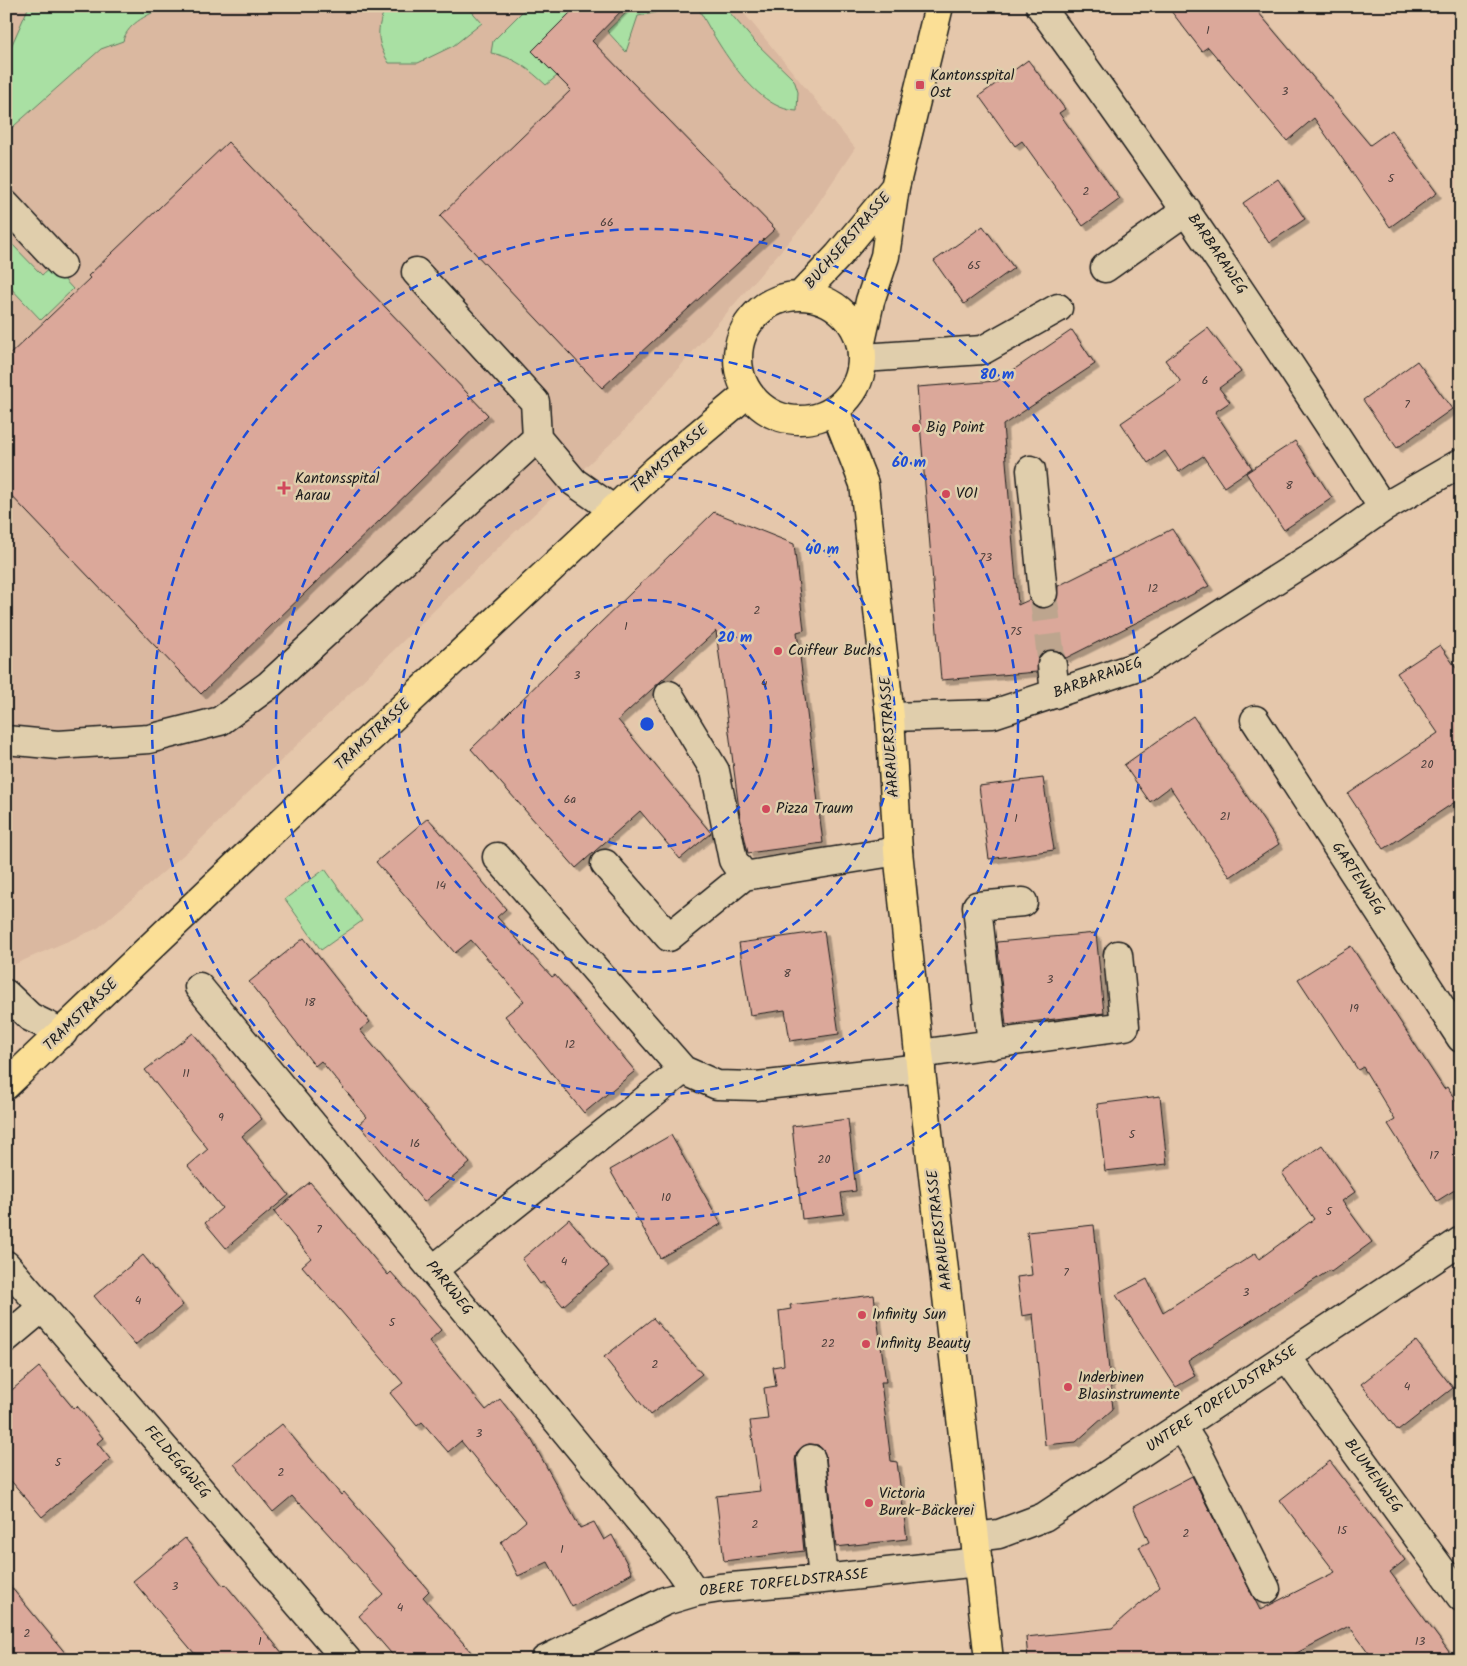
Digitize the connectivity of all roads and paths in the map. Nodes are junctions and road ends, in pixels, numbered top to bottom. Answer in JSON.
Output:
{"nodes":[{"id":1,"x":939,"y":6,"type":"edge"},
{"id":2,"x":1040,"y":6,"type":"edge"},
{"id":3,"x":895,"y":187,"type":"junction"},
{"id":4,"x":6,"y":205,"type":"edge"},
{"id":5,"x":1187,"y":210,"type":"junction"},
{"id":6,"x":62,"y":265,"type":"dead end"},
{"id":7,"x":1105,"y":268,"type":"dead end"},
{"id":8,"x":416,"y":272,"type":"dead end"},
{"id":9,"x":800,"y":295,"type":"junction"},
{"id":10,"x":1058,"y":308,"type":"dead end"},
{"id":11,"x":862,"y":350,"type":"junction"},
{"id":12,"x":748,"y":393,"type":"junction"},
{"id":13,"x":835,"y":410,"type":"junction"},
{"id":14,"x":537,"y":438,"type":"junction"},
{"id":15,"x":1461,"y":462,"type":"edge"},
{"id":16,"x":1031,"y":470,"type":"dead end"},
{"id":17,"x":1383,"y":508,"type":"junction"},
{"id":18,"x":614,"y":510,"type":"junction"},
{"id":19,"x":1043,"y":593,"type":"tunnel mouth"},
{"id":20,"x":1052,"y":665,"type":"tunnel mouth"},
{"id":21,"x":1055,"y":694,"type":"junction"},
{"id":22,"x":669,"y":695,"type":"dead end"},
{"id":23,"x":890,"y":717,"type":"junction"},
{"id":24,"x":1256,"y":720,"type":"dead end"},
{"id":25,"x":6,"y":740,"type":"edge"},
{"id":26,"x":898,"y":850,"type":"junction"},
{"id":27,"x":497,"y":857,"type":"dead end"},
{"id":28,"x":606,"y":864,"type":"dead end"},
{"id":29,"x":744,"y":876,"type":"junction"},
{"id":30,"x":1023,"y":902,"type":"dead end"},
{"id":31,"x":1118,"y":955,"type":"dead end"},
{"id":32,"x":199,"y":987,"type":"dead end"},
{"id":33,"x":6,"y":994,"type":"edge"},
{"id":34,"x":63,"y":1033,"type":"junction"},
{"id":35,"x":1461,"y":1038,"type":"edge"},
{"id":36,"x":992,"y":1045,"type":"junction"},
{"id":37,"x":920,"y":1061,"type":"junction"},
{"id":38,"x":683,"y":1070,"type":"junction"},
{"id":39,"x":6,"y":1085,"type":"edge"},
{"id":40,"x":1461,"y":1241,"type":"edge"},
{"id":41,"x":6,"y":1265,"type":"edge"},
{"id":42,"x":434,"y":1269,"type":"junction"},
{"id":43,"x":43,"y":1307,"type":"junction"},
{"id":44,"x":6,"y":1338,"type":"edge"},
{"id":45,"x":1286,"y":1356,"type":"junction"},
{"id":46,"x":1181,"y":1426,"type":"junction"},
{"id":47,"x":811,"y":1459,"type":"dead end"},
{"id":48,"x":976,"y":1550,"type":"junction"},
{"id":49,"x":823,"y":1579,"type":"junction"},
{"id":50,"x":1266,"y":1589,"type":"dead end"},
{"id":51,"x":695,"y":1592,"type":"junction"},
{"id":52,"x":1461,"y":1597,"type":"edge"},
{"id":53,"x":347,"y":1660,"type":"edge"},
{"id":54,"x":545,"y":1660,"type":"edge"},
{"id":55,"x":989,"y":1660,"type":"edge"}],
"edges":[{"from":1,"to":3,"type":"main road","name":"BUCHSERSTRASSE"},
{"from":2,"to":5,"type":"street","name":"BARBARAWEG"},
{"from":3,"to":9,"type":"main road","name":"BUCHSERSTRASSE"},
{"from":3,"to":11,"type":"main road","name":"BUCHSERSTRASSE"},
{"from":4,"to":6,"type":"street"},
{"from":5,"to":7,"type":"street"},
{"from":5,"to":17,"type":"street","name":"BARBARAWEG"},
{"from":8,"to":14,"type":"street"},
{"from":9,"to":11,"type":"main road"},
{"from":9,"to":12,"type":"main road"},
{"from":10,"to":11,"type":"street"},
{"from":11,"to":13,"type":"main road"},
{"from":12,"to":13,"type":"main road"},
{"from":12,"to":18,"type":"main road","name":"TRAMSTRASSE"},
{"from":13,"to":23,"type":"main road","name":"AARAUERSTRASSE"},
{"from":14,"to":18,"type":"street"},
{"from":14,"to":25,"type":"street"},
{"from":15,"to":17,"type":"street","name":"BARBARAWEG"},
{"from":16,"to":19,"type":"street"},
{"from":17,"to":21,"type":"street","name":"BARBARAWEG"},
{"from":18,"to":34,"type":"main road","name":"TRAMSTRASSE"},
{"from":20,"to":21,"type":"street"},
{"from":21,"to":23,"type":"street","name":"BARBARAWEG"},
{"from":22,"to":29,"type":"street"},
{"from":23,"to":26,"type":"main road","name":"AARAUERSTRASSE"},
{"from":24,"to":35,"type":"street","name":"GARTENWEG"},
{"from":26,"to":29,"type":"street"},
{"from":26,"to":37,"type":"main road","name":"AARAUERSTRASSE"},
{"from":27,"to":38,"type":"street"},
{"from":28,"to":29,"type":"street"},
{"from":30,"to":36,"type":"street"},
{"from":31,"to":36,"type":"street"},
{"from":32,"to":42,"type":"street","name":"PARKWEG"},
{"from":33,"to":34,"type":"street"},
{"from":34,"to":39,"type":"main road","name":"TRAMSTRASSE"},
{"from":36,"to":37,"type":"street"},
{"from":37,"to":38,"type":"street"},
{"from":37,"to":48,"type":"main road","name":"AARAUERSTRASSE"},
{"from":38,"to":42,"type":"street"},
{"from":40,"to":45,"type":"street","name":"UNTERE TORFELDSTRASSE"},
{"from":41,"to":43,"type":"street","name":"FELDEGGWEG"},
{"from":42,"to":51,"type":"street","name":"PARKWEG"},
{"from":43,"to":44,"type":"street"},
{"from":43,"to":53,"type":"street","name":"FELDEGGWEG"},
{"from":45,"to":46,"type":"street","name":"UNTERE TORFELDSTRASSE"},
{"from":45,"to":52,"type":"street","name":"BLUMENWEG"},
{"from":46,"to":48,"type":"street","name":"UNTERE TORFELDSTRASSE"},
{"from":46,"to":50,"type":"street"},
{"from":47,"to":49,"type":"street"},
{"from":48,"to":49,"type":"street","name":"OBERE TORFELDSTRASSE"},
{"from":48,"to":55,"type":"main road","name":"AARAUERSTRASSE"},
{"from":49,"to":51,"type":"street","name":"OBERE TORFELDSTRASSE"},
{"from":51,"to":54,"type":"street","name":"OBERE TORFELDSTRASSE"}]}
